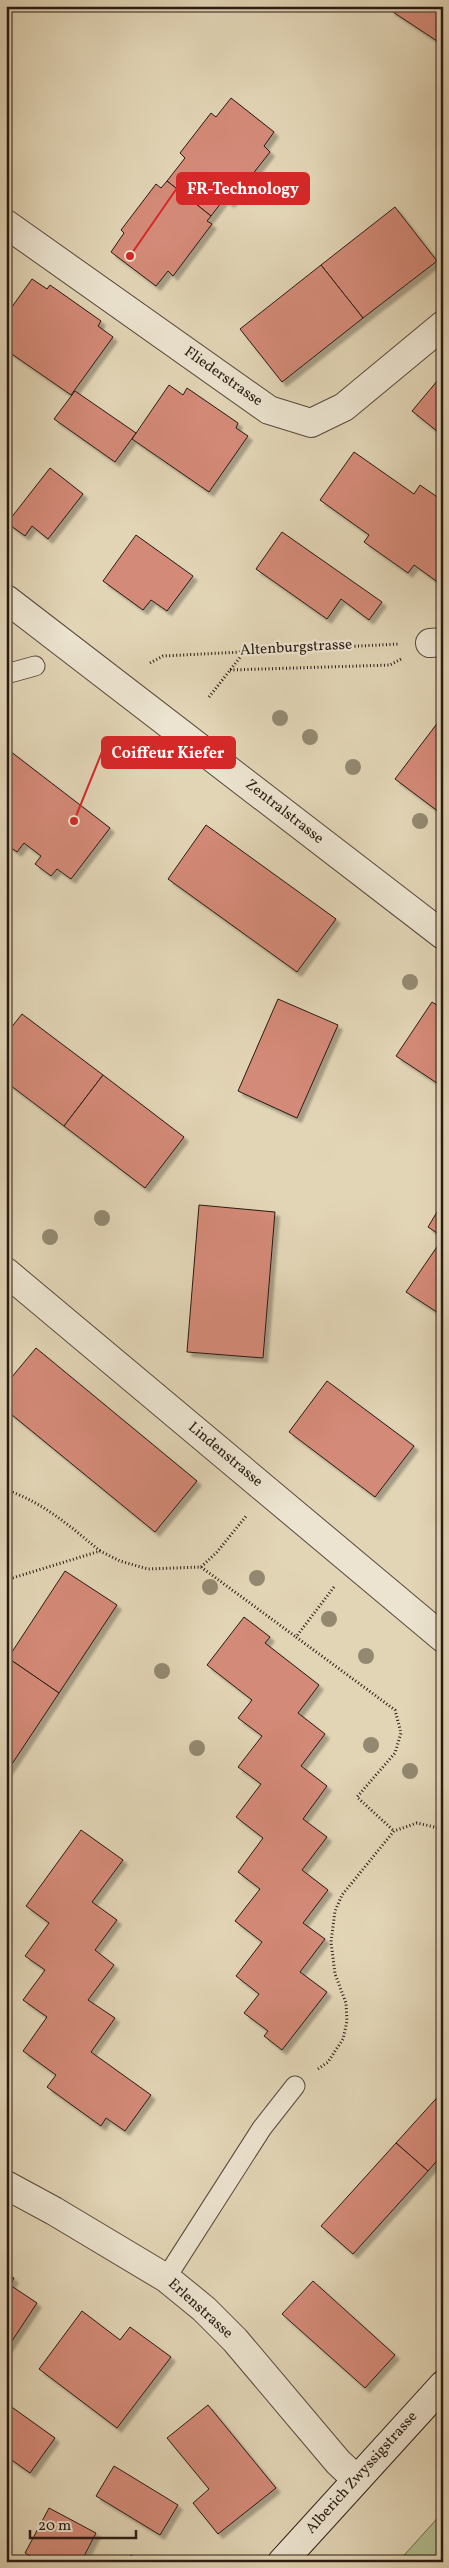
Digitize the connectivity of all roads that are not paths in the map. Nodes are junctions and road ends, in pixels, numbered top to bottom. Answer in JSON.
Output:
{"nodes":[{"id":1,"x":6,"y":224,"type":"edge"},
{"id":2,"x":443,"y":325,"type":"edge"},
{"id":3,"x":6,"y":599,"type":"edge"},
{"id":4,"x":34,"y":666,"type":"dead end"},
{"id":5,"x":6,"y":674,"type":"edge"},
{"id":6,"x":443,"y":935,"type":"edge"},
{"id":7,"x":6,"y":1272,"type":"edge"},
{"id":8,"x":443,"y":1638,"type":"edge"},
{"id":9,"x":295,"y":2086,"type":"road end"},
{"id":10,"x":6,"y":2185,"type":"edge"},
{"id":11,"x":166,"y":2278,"type":"junction"},
{"id":12,"x":443,"y":2385,"type":"edge"},
{"id":13,"x":356,"y":2479,"type":"junction"},
{"id":14,"x":282,"y":2562,"type":"edge"}],
"edges":[{"from":1,"to":2,"type":"street","name":"Fliederstrasse"},
{"from":3,"to":6,"type":"street","name":"Zentralstrasse"},
{"from":4,"to":5,"type":"lane"},
{"from":7,"to":8,"type":"street","name":"Lindenstrasse"},
{"from":9,"to":11,"type":"lane"},
{"from":10,"to":11,"type":"street","name":"Erlenstrasse"},
{"from":11,"to":13,"type":"street","name":"Erlenstrasse"},
{"from":12,"to":13,"type":"street","name":"Alberich Zwyssigstrasse"},
{"from":13,"to":14,"type":"street","name":"Alberich Zwyssigstrasse"}]}
